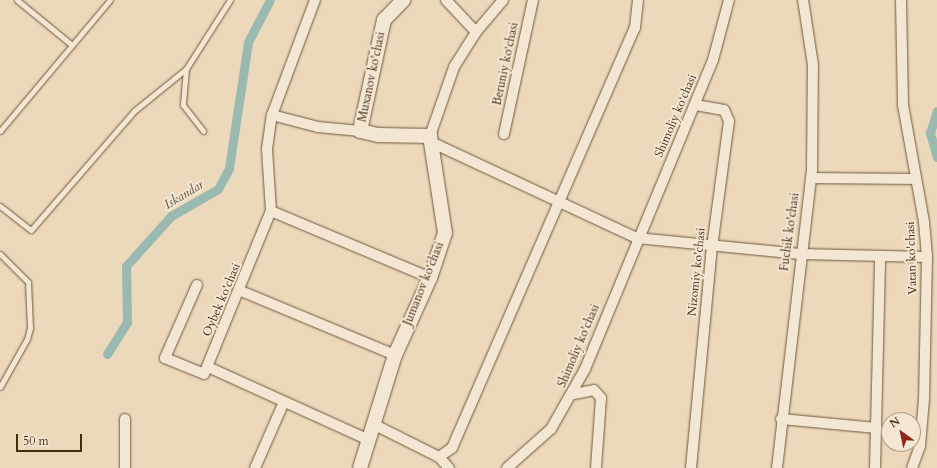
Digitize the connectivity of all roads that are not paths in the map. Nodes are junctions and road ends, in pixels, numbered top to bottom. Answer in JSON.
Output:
{"nodes":[{"id":1,"x":17,"y":0,"type":"edge"},
{"id":2,"x":110,"y":0,"type":"edge"},
{"id":3,"x":230,"y":0,"type":"edge"},
{"id":4,"x":314,"y":0,"type":"edge"},
{"id":5,"x":402,"y":0,"type":"edge"},
{"id":6,"x":446,"y":0,"type":"edge"},
{"id":7,"x":503,"y":0,"type":"edge"},
{"id":8,"x":532,"y":0,"type":"edge"},
{"id":9,"x":638,"y":0,"type":"edge"},
{"id":10,"x":728,"y":0,"type":"edge"},
{"id":11,"x":803,"y":0,"type":"edge"},
{"id":12,"x":901,"y":0,"type":"edge"},
{"id":13,"x":476,"y":32,"type":"junction"},
{"id":14,"x":72,"y":45,"type":"junction"},
{"id":15,"x":186,"y":69,"type":"junction"},
{"id":16,"x":695,"y":105,"type":"junction"},
{"id":17,"x":272,"y":115,"type":"junction"},
{"id":18,"x":0,"y":131,"type":"edge"},
{"id":19,"x":203,"y":131,"type":"dead end"},
{"id":20,"x":360,"y":131,"type":"junction"},
{"id":21,"x":504,"y":134,"type":"dead end"},
{"id":22,"x":432,"y":140,"type":"junction"},
{"id":23,"x":811,"y":178,"type":"junction"},
{"id":24,"x":916,"y":179,"type":"junction"},
{"id":25,"x":559,"y":202,"type":"junction"},
{"id":26,"x":0,"y":206,"type":"edge"},
{"id":27,"x":272,"y":211,"type":"junction"},
{"id":28,"x":637,"y":238,"type":"junction"},
{"id":29,"x":712,"y":247,"type":"junction"},
{"id":30,"x":0,"y":254,"type":"edge"},
{"id":31,"x":800,"y":254,"type":"junction"},
{"id":32,"x":880,"y":256,"type":"junction"},
{"id":33,"x":927,"y":257,"type":"junction"},
{"id":34,"x":430,"y":278,"type":"junction"},
{"id":35,"x":197,"y":285,"type":"dead end"},
{"id":36,"x":241,"y":291,"type":"junction"},
{"id":37,"x":394,"y":355,"type":"junction"},
{"id":38,"x":208,"y":367,"type":"junction"},
{"id":39,"x":0,"y":387,"type":"edge"},
{"id":40,"x":574,"y":394,"type":"junction"},
{"id":41,"x":284,"y":402,"type":"junction"},
{"id":42,"x":124,"y":419,"type":"dead end"},
{"id":43,"x":780,"y":419,"type":"junction"},
{"id":44,"x":375,"y":425,"type":"junction"},
{"id":45,"x":877,"y":428,"type":"junction"},
{"id":46,"x":370,"y":440,"type":"junction"},
{"id":47,"x":439,"y":457,"type":"junction"},
{"id":48,"x":125,"y":468,"type":"edge"},
{"id":49,"x":255,"y":468,"type":"edge"},
{"id":50,"x":360,"y":468,"type":"edge"},
{"id":51,"x":450,"y":468,"type":"edge"},
{"id":52,"x":507,"y":468,"type":"edge"},
{"id":53,"x":596,"y":468,"type":"edge"},
{"id":54,"x":691,"y":468,"type":"edge"},
{"id":55,"x":777,"y":468,"type":"edge"},
{"id":56,"x":875,"y":468,"type":"edge"},
{"id":57,"x":912,"y":468,"type":"edge"}],
"edges":[{"from":1,"to":14,"type":"lane"},
{"from":2,"to":14,"type":"lane"},
{"from":3,"to":15,"type":"lane"},
{"from":4,"to":17,"type":"street","name":"Oybek ko'chasi"},
{"from":5,"to":20,"type":"street","name":"Muxanov ko'chasi"},
{"from":6,"to":13,"type":"street"},
{"from":7,"to":13,"type":"street","name":"Jumanov ko‘chasi"},
{"from":8,"to":21,"type":"street","name":"Beruniy ko‘chasi"},
{"from":9,"to":25,"type":"street"},
{"from":10,"to":16,"type":"street","name":"Shimoliy ko‘chasi"},
{"from":11,"to":23,"type":"street","name":"Fuchik ko'chasi"},
{"from":12,"to":24,"type":"street","name":"Vatan ko'chasi"},
{"from":13,"to":22,"type":"street","name":"Jumanov ko‘chasi"},
{"from":14,"to":18,"type":"lane"},
{"from":15,"to":19,"type":"lane"},
{"from":15,"to":26,"type":"lane"},
{"from":16,"to":28,"type":"street","name":"Shimoliy ko‘chasi"},
{"from":16,"to":29,"type":"street","name":"Nizomiy ko'chasi"},
{"from":17,"to":20,"type":"street"},
{"from":17,"to":27,"type":"street","name":"Oybek ko'chasi"},
{"from":20,"to":22,"type":"street","name":"Muxanov ko'chasi"},
{"from":22,"to":25,"type":"street"},
{"from":22,"to":34,"type":"street","name":"Jumanov ko‘chasi"},
{"from":23,"to":24,"type":"street"},
{"from":23,"to":31,"type":"street","name":"Fuchik ko'chasi"},
{"from":24,"to":33,"type":"street","name":"Vatan ko'chasi"},
{"from":25,"to":28,"type":"street"},
{"from":25,"to":47,"type":"street"},
{"from":27,"to":34,"type":"street"},
{"from":27,"to":36,"type":"street","name":"Oybek ko'chasi"},
{"from":28,"to":29,"type":"street"},
{"from":28,"to":40,"type":"street","name":"Shimoliy ko'chasi"},
{"from":29,"to":31,"type":"street"},
{"from":29,"to":54,"type":"street","name":"Nizomiy ko'chasi"},
{"from":30,"to":39,"type":"lane"},
{"from":31,"to":32,"type":"street"},
{"from":31,"to":43,"type":"street","name":"Fuchik ko'chasi"},
{"from":32,"to":33,"type":"street"},
{"from":32,"to":45,"type":"street"},
{"from":33,"to":57,"type":"street","name":"Vatan ko'chasi"},
{"from":34,"to":37,"type":"street","name":"Jumanov ko‘chasi"},
{"from":35,"to":38,"type":"street"},
{"from":36,"to":37,"type":"street"},
{"from":36,"to":38,"type":"street","name":"Oybek ko'chasi"},
{"from":37,"to":44,"type":"street","name":"Jumanov ko‘chasi"},
{"from":38,"to":41,"type":"street"},
{"from":40,"to":52,"type":"street","name":"Shimoliy ko'chasi"},
{"from":40,"to":53,"type":"street"},
{"from":41,"to":46,"type":"street"},
{"from":41,"to":49,"type":"street"},
{"from":42,"to":48,"type":"street"},
{"from":43,"to":45,"type":"street"},
{"from":43,"to":55,"type":"street","name":"Fuchik ko'chasi"},
{"from":44,"to":46,"type":"street","name":"Jumanov ko‘chasi"},
{"from":44,"to":47,"type":"street"},
{"from":45,"to":56,"type":"street"},
{"from":46,"to":50,"type":"street","name":"Jumanov ko‘chasi"},
{"from":47,"to":51,"type":"street"}]}
